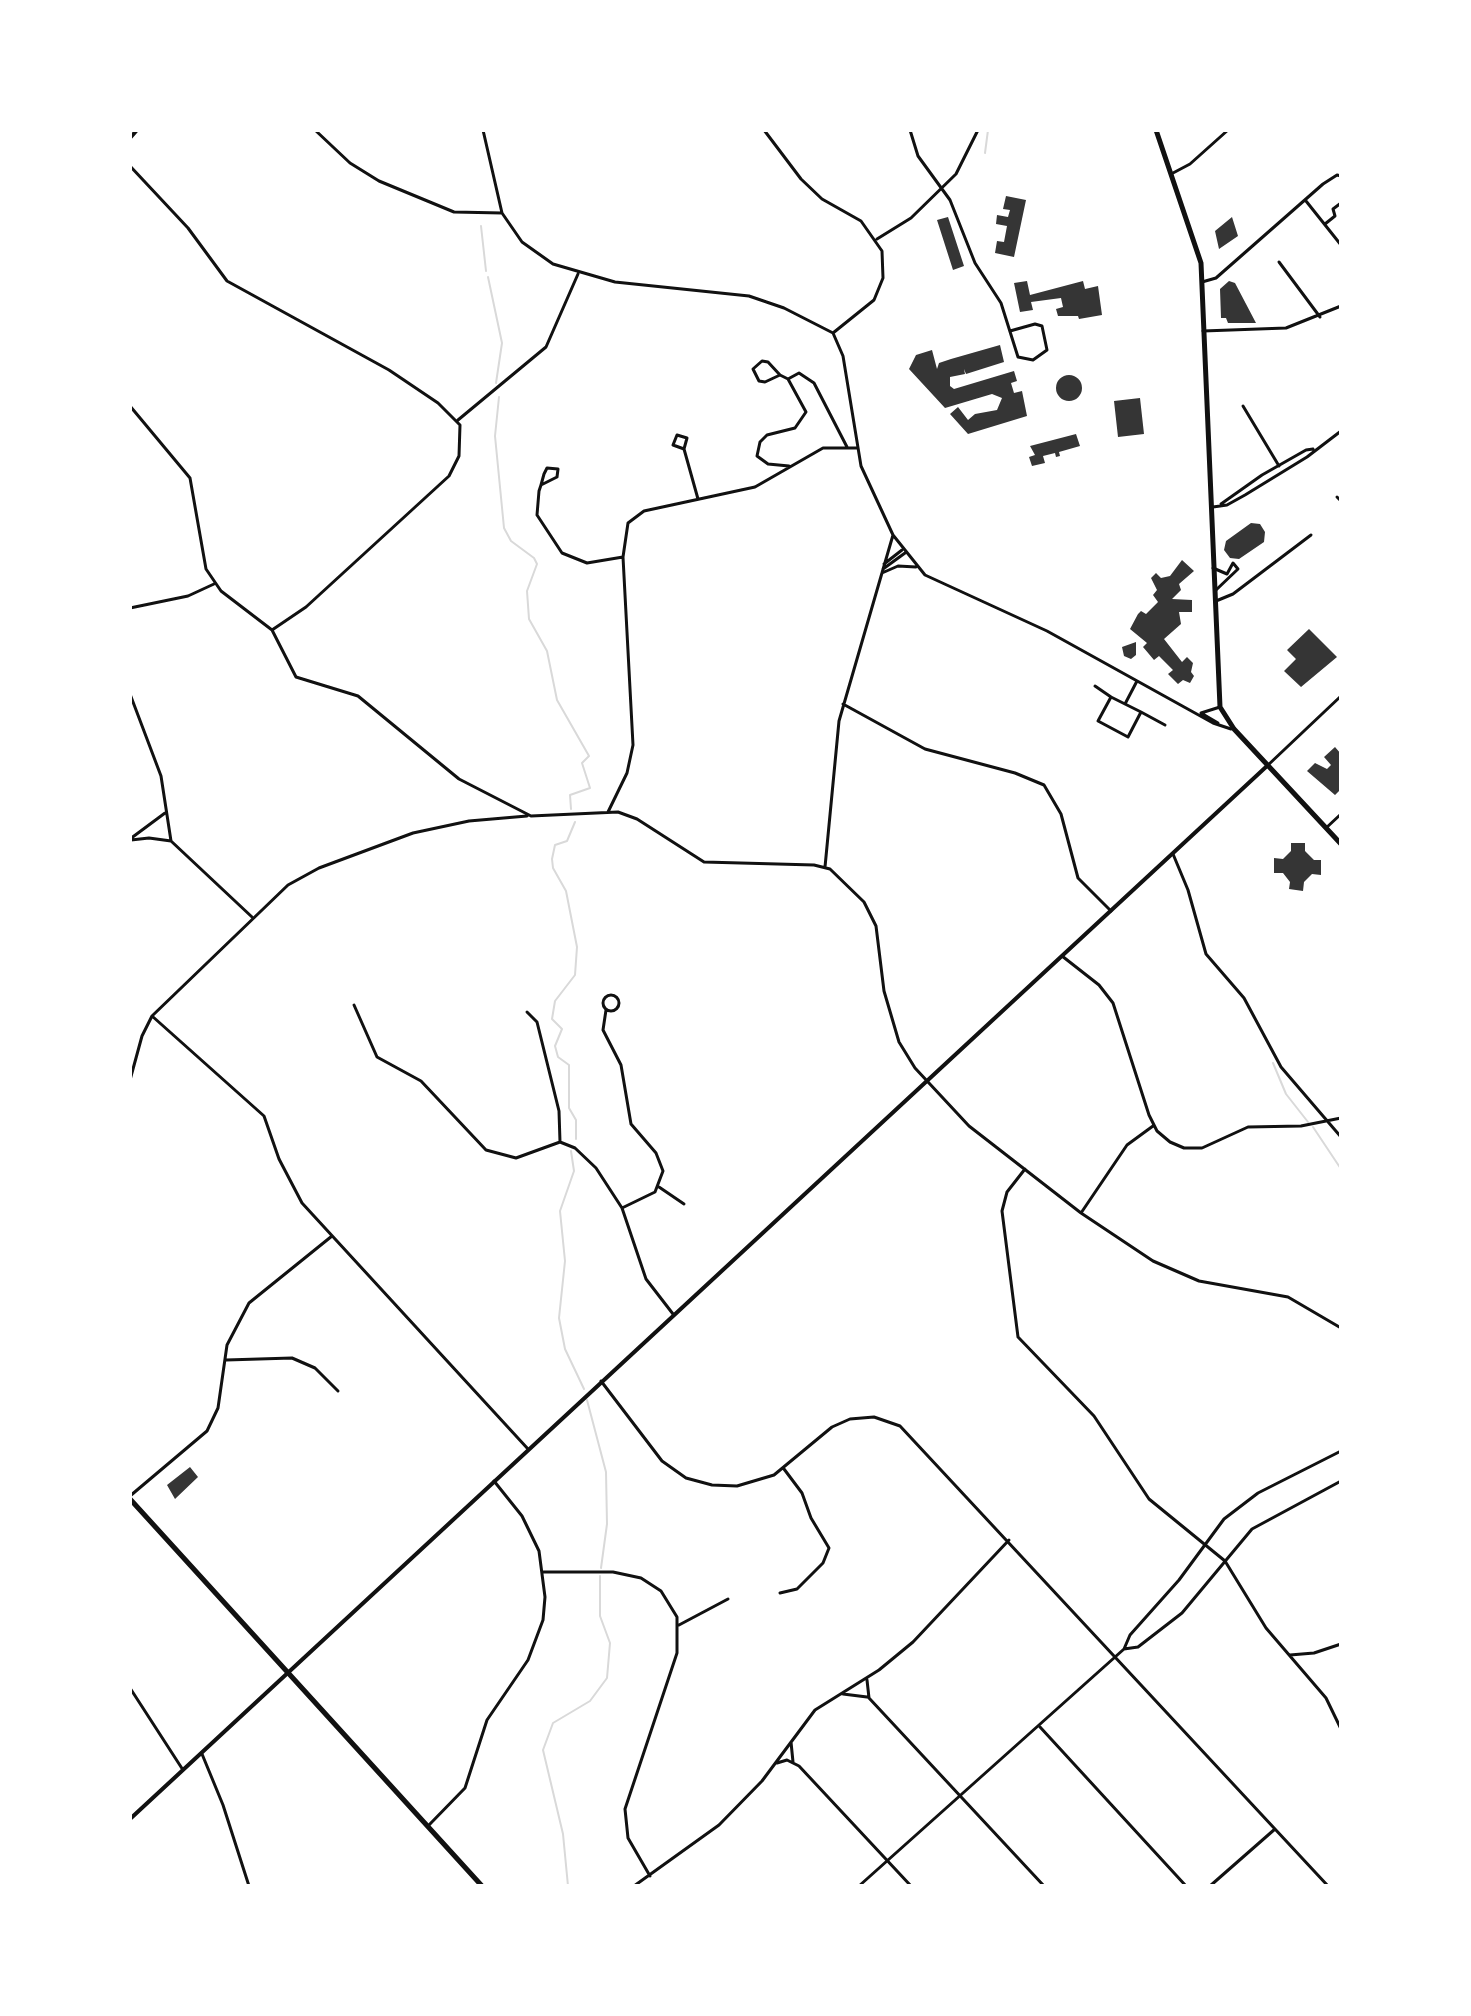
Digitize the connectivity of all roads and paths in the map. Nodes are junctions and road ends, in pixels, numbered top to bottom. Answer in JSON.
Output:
{"nodes":[{"id":1,"x":137,"y":130,"type":"edge"},
{"id":2,"x":315,"y":130,"type":"edge"},
{"id":3,"x":483,"y":130,"type":"edge"},
{"id":4,"x":764,"y":130,"type":"edge"},
{"id":5,"x":910,"y":130,"type":"edge"},
{"id":6,"x":978,"y":130,"type":"edge"},
{"id":7,"x":1156,"y":130,"type":"edge"},
{"id":8,"x":1228,"y":130,"type":"edge"},
{"id":9,"x":130,"y":138,"type":"edge"},
{"id":10,"x":130,"y":166,"type":"edge"},
{"id":11,"x":1173,"y":173,"type":"junction"},
{"id":12,"x":1341,"y":176,"type":"edge"},
{"id":13,"x":942,"y":189,"type":"junction"},
{"id":14,"x":1305,"y":200,"type":"junction"},
{"id":15,"x":1341,"y":203,"type":"edge"},
{"id":16,"x":502,"y":213,"type":"junction"},
{"id":17,"x":1325,"y":224,"type":"junction"},
{"id":18,"x":877,"y":239,"type":"junction"},
{"id":19,"x":1341,"y":245,"type":"edge"},
{"id":20,"x":1279,"y":262,"type":"dead end"},
{"id":21,"x":578,"y":274,"type":"junction"},
{"id":22,"x":1202,"y":282,"type":"junction"},
{"id":23,"x":1341,"y":306,"type":"edge"},
{"id":24,"x":1320,"y":317,"type":"junction"},
{"id":25,"x":1010,"y":331,"type":"junction"},
{"id":26,"x":1203,"y":331,"type":"junction"},
{"id":27,"x":833,"y":333,"type":"junction"},
{"id":28,"x":780,"y":375,"type":"junction"},
{"id":29,"x":788,"y":379,"type":"junction"},
{"id":30,"x":130,"y":406,"type":"edge"},
{"id":31,"x":1243,"y":406,"type":"dead end"},
{"id":32,"x":458,"y":420,"type":"junction"},
{"id":33,"x":1341,"y":431,"type":"edge"},
{"id":34,"x":847,"y":447,"type":"junction"},
{"id":35,"x":856,"y":448,"type":"junction"},
{"id":36,"x":684,"y":449,"type":"dead end"},
{"id":37,"x":1313,"y":449,"type":"junction"},
{"id":38,"x":1279,"y":466,"type":"junction"},
{"id":39,"x":790,"y":467,"type":"junction"},
{"id":40,"x":1262,"y":475,"type":"junction"},
{"id":41,"x":1266,"y":482,"type":"junction"},
{"id":42,"x":541,"y":485,"type":"junction"},
{"id":43,"x":1241,"y":489,"type":"junction"},
{"id":44,"x":1245,"y":495,"type":"junction"},
{"id":45,"x":698,"y":499,"type":"junction"},
{"id":46,"x":1221,"y":504,"type":"junction"},
{"id":47,"x":1209,"y":508,"type":"junction"},
{"id":48,"x":893,"y":535,"type":"junction"},
{"id":49,"x":1311,"y":535,"type":"dead end"},
{"id":50,"x":904,"y":551,"type":"junction"},
{"id":51,"x":623,"y":557,"type":"junction"},
{"id":52,"x":917,"y":568,"type":"junction"},
{"id":53,"x":1213,"y":568,"type":"junction"},
{"id":54,"x":883,"y":569,"type":"junction"},
{"id":55,"x":215,"y":583,"type":"junction"},
{"id":56,"x":1214,"y":597,"type":"junction"},
{"id":57,"x":130,"y":608,"type":"edge"},
{"id":58,"x":272,"y":630,"type":"junction"},
{"id":59,"x":1138,"y":680,"type":"junction"},
{"id":60,"x":1095,"y":686,"type":"dead end"},
{"id":61,"x":130,"y":694,"type":"edge"},
{"id":62,"x":1341,"y":696,"type":"edge"},
{"id":63,"x":1111,"y":697,"type":"junction"},
{"id":64,"x":843,"y":704,"type":"junction"},
{"id":65,"x":1125,"y":704,"type":"junction"},
{"id":66,"x":1220,"y":707,"type":"junction"},
{"id":67,"x":1141,"y":712,"type":"junction"},
{"id":68,"x":1201,"y":713,"type":"junction"},
{"id":69,"x":1165,"y":725,"type":"dead end"},
{"id":70,"x":1234,"y":729,"type":"junction"},
{"id":71,"x":1267,"y":766,"type":"junction"},
{"id":72,"x":166,"y":811,"type":"junction"},
{"id":73,"x":608,"y":812,"type":"junction"},
{"id":74,"x":1341,"y":814,"type":"edge"},
{"id":75,"x":531,"y":816,"type":"junction"},
{"id":76,"x":1326,"y":828,"type":"junction"},
{"id":77,"x":130,"y":840,"type":"edge"},
{"id":78,"x":171,"y":841,"type":"junction"},
{"id":79,"x":1341,"y":844,"type":"edge"},
{"id":80,"x":1173,"y":854,"type":"junction"},
{"id":81,"x":825,"y":867,"type":"junction"},
{"id":82,"x":1111,"y":911,"type":"junction"},
{"id":83,"x":252,"y":917,"type":"junction"},
{"id":84,"x":1062,"y":956,"type":"junction"},
{"id":85,"x":354,"y":1005,"type":"dead end"},
{"id":86,"x":606,"y":1010,"type":"dead end"},
{"id":87,"x":527,"y":1012,"type":"dead end"},
{"id":88,"x":152,"y":1016,"type":"junction"},
{"id":89,"x":130,"y":1080,"type":"edge"},
{"id":90,"x":926,"y":1081,"type":"junction"},
{"id":91,"x":1341,"y":1118,"type":"edge"},
{"id":92,"x":1332,"y":1122,"type":"junction"},
{"id":93,"x":1153,"y":1126,"type":"junction"},
{"id":94,"x":1341,"y":1137,"type":"edge"},
{"id":95,"x":560,"y":1142,"type":"junction"},
{"id":96,"x":1025,"y":1169,"type":"junction"},
{"id":97,"x":659,"y":1187,"type":"junction"},
{"id":98,"x":684,"y":1204,"type":"dead end"},
{"id":99,"x":622,"y":1208,"type":"junction"},
{"id":100,"x":1081,"y":1213,"type":"junction"},
{"id":101,"x":332,"y":1236,"type":"junction"},
{"id":102,"x":673,"y":1314,"type":"junction"},
{"id":103,"x":1341,"y":1328,"type":"edge"},
{"id":104,"x":224,"y":1360,"type":"junction"},
{"id":105,"x":601,"y":1381,"type":"junction"},
{"id":106,"x":338,"y":1391,"type":"dead end"},
{"id":107,"x":528,"y":1449,"type":"junction"},
{"id":108,"x":1341,"y":1451,"type":"edge"},
{"id":109,"x":784,"y":1469,"type":"junction"},
{"id":110,"x":494,"y":1481,"type":"junction"},
{"id":111,"x":1341,"y":1481,"type":"edge"},
{"id":112,"x":130,"y":1497,"type":"edge"},
{"id":113,"x":1009,"y":1540,"type":"junction"},
{"id":114,"x":1204,"y":1543,"type":"junction"},
{"id":115,"x":1225,"y":1561,"type":"junction"},
{"id":116,"x":543,"y":1572,"type":"junction"},
{"id":117,"x":780,"y":1593,"type":"dead end"},
{"id":118,"x":728,"y":1599,"type":"dead end"},
{"id":119,"x":679,"y":1625,"type":"junction"},
{"id":120,"x":1341,"y":1644,"type":"edge"},
{"id":121,"x":1124,"y":1649,"type":"junction"},
{"id":122,"x":1288,"y":1655,"type":"junction"},
{"id":123,"x":1116,"y":1656,"type":"junction"},
{"id":124,"x":288,"y":1671,"type":"junction"},
{"id":125,"x":867,"y":1677,"type":"junction"},
{"id":126,"x":130,"y":1688,"type":"edge"},
{"id":127,"x":839,"y":1694,"type":"junction"},
{"id":128,"x":869,"y":1698,"type":"junction"},
{"id":129,"x":1039,"y":1726,"type":"junction"},
{"id":130,"x":1341,"y":1729,"type":"edge"},
{"id":131,"x":791,"y":1742,"type":"junction"},
{"id":132,"x":201,"y":1753,"type":"junction"},
{"id":133,"x":793,"y":1762,"type":"junction"},
{"id":134,"x":775,"y":1764,"type":"junction"},
{"id":135,"x":183,"y":1770,"type":"junction"},
{"id":136,"x":961,"y":1795,"type":"junction"},
{"id":137,"x":130,"y":1819,"type":"edge"},
{"id":138,"x":428,"y":1826,"type":"junction"},
{"id":139,"x":1275,"y":1829,"type":"junction"},
{"id":140,"x":887,"y":1861,"type":"junction"},
{"id":141,"x":650,"y":1876,"type":"junction"},
{"id":142,"x":249,"y":1886,"type":"edge"},
{"id":143,"x":482,"y":1886,"type":"edge"},
{"id":144,"x":634,"y":1886,"type":"edge"},
{"id":145,"x":859,"y":1886,"type":"edge"},
{"id":146,"x":911,"y":1886,"type":"edge"},
{"id":147,"x":1044,"y":1886,"type":"edge"},
{"id":148,"x":1186,"y":1886,"type":"edge"},
{"id":149,"x":1210,"y":1886,"type":"edge"},
{"id":150,"x":1328,"y":1886,"type":"edge"}],
"edges":[{"from":1,"to":9,"type":"street"},
{"from":2,"to":16,"type":"street"},
{"from":3,"to":16,"type":"street"},
{"from":4,"to":18,"type":"street"},
{"from":5,"to":13,"type":"street"},
{"from":6,"to":13,"type":"street"},
{"from":7,"to":11,"type":"main road"},
{"from":8,"to":11,"type":"street"},
{"from":10,"to":32,"type":"street"},
{"from":11,"to":22,"type":"main road"},
{"from":12,"to":14,"type":"street"},
{"from":13,"to":18,"type":"street"},
{"from":13,"to":25,"type":"street"},
{"from":14,"to":17,"type":"street"},
{"from":14,"to":22,"type":"street"},
{"from":15,"to":17,"type":"street"},
{"from":16,"to":21,"type":"street"},
{"from":17,"to":19,"type":"street"},
{"from":18,"to":27,"type":"street"},
{"from":20,"to":24,"type":"street"},
{"from":21,"to":27,"type":"street"},
{"from":21,"to":32,"type":"street"},
{"from":22,"to":26,"type":"main road"},
{"from":23,"to":24,"type":"street"},
{"from":24,"to":26,"type":"street"},
{"from":25,"to":25,"type":"street"},
{"from":26,"to":47,"type":"main road"},
{"from":27,"to":35,"type":"street"},
{"from":28,"to":28,"type":"street"},
{"from":28,"to":29,"type":"street"},
{"from":29,"to":34,"type":"street"},
{"from":29,"to":39,"type":"street"},
{"from":30,"to":55,"type":"street"},
{"from":31,"to":38,"type":"street"},
{"from":32,"to":58,"type":"street"},
{"from":33,"to":37,"type":"street"},
{"from":34,"to":35,"type":"street"},
{"from":34,"to":39,"type":"street"},
{"from":35,"to":48,"type":"street"},
{"from":36,"to":45,"type":"street"},
{"from":37,"to":38,"type":"street"},
{"from":37,"to":41,"type":"street"},
{"from":38,"to":40,"type":"street"},
{"from":39,"to":45,"type":"street"},
{"from":40,"to":41,"type":"street"},
{"from":40,"to":43,"type":"street"},
{"from":41,"to":44,"type":"street"},
{"from":42,"to":42,"type":"street"},
{"from":42,"to":51,"type":"street"},
{"from":43,"to":44,"type":"street"},
{"from":43,"to":46,"type":"street"},
{"from":44,"to":46,"type":"street"},
{"from":45,"to":51,"type":"street"},
{"from":46,"to":47,"type":"street"},
{"from":47,"to":53,"type":"main road"},
{"from":48,"to":50,"type":"street"},
{"from":48,"to":54,"type":"street"},
{"from":49,"to":56,"type":"street"},
{"from":50,"to":52,"type":"street"},
{"from":50,"to":54,"type":"street"},
{"from":51,"to":73,"type":"street"},
{"from":52,"to":54,"type":"street"},
{"from":52,"to":59,"type":"street"},
{"from":53,"to":56,"type":"main road"},
{"from":53,"to":56,"type":"street"},
{"from":54,"to":64,"type":"street"},
{"from":55,"to":57,"type":"street"},
{"from":55,"to":58,"type":"street"},
{"from":56,"to":66,"type":"main road"},
{"from":58,"to":75,"type":"street"},
{"from":59,"to":65,"type":"street"},
{"from":59,"to":68,"type":"street"},
{"from":60,"to":63,"type":"street"},
{"from":61,"to":72,"type":"street"},
{"from":62,"to":71,"type":"street"},
{"from":63,"to":65,"type":"street"},
{"from":63,"to":67,"type":"street"},
{"from":64,"to":81,"type":"street"},
{"from":64,"to":82,"type":"street"},
{"from":65,"to":67,"type":"street"},
{"from":66,"to":68,"type":"street"},
{"from":66,"to":70,"type":"main road"},
{"from":67,"to":69,"type":"street"},
{"from":68,"to":70,"type":"street"},
{"from":70,"to":71,"type":"main road"},
{"from":71,"to":76,"type":"main road"},
{"from":71,"to":80,"type":"street"},
{"from":72,"to":77,"type":"street"},
{"from":72,"to":78,"type":"street"},
{"from":73,"to":75,"type":"street"},
{"from":73,"to":81,"type":"street"},
{"from":74,"to":76,"type":"street"},
{"from":75,"to":83,"type":"street"},
{"from":76,"to":79,"type":"main road"},
{"from":77,"to":78,"type":"street"},
{"from":78,"to":83,"type":"street"},
{"from":80,"to":82,"type":"street"},
{"from":80,"to":92,"type":"street"},
{"from":81,"to":90,"type":"street"},
{"from":82,"to":84,"type":"street"},
{"from":83,"to":88,"type":"street"},
{"from":84,"to":90,"type":"street"},
{"from":84,"to":93,"type":"street"},
{"from":85,"to":95,"type":"street"},
{"from":86,"to":97,"type":"street"},
{"from":87,"to":95,"type":"street"},
{"from":88,"to":89,"type":"street"},
{"from":88,"to":101,"type":"street"},
{"from":90,"to":96,"type":"street"},
{"from":90,"to":102,"type":"street"},
{"from":91,"to":92,"type":"street"},
{"from":92,"to":93,"type":"street"},
{"from":92,"to":94,"type":"street"},
{"from":93,"to":100,"type":"street"},
{"from":95,"to":99,"type":"street"},
{"from":96,"to":100,"type":"street"},
{"from":96,"to":114,"type":"street"},
{"from":97,"to":98,"type":"street"},
{"from":97,"to":99,"type":"street"},
{"from":99,"to":102,"type":"street"},
{"from":100,"to":103,"type":"street"},
{"from":101,"to":104,"type":"street"},
{"from":101,"to":107,"type":"street"},
{"from":102,"to":105,"type":"street"},
{"from":104,"to":106,"type":"street"},
{"from":104,"to":112,"type":"street"},
{"from":105,"to":107,"type":"street"},
{"from":105,"to":109,"type":"street"},
{"from":107,"to":110,"type":"street"},
{"from":108,"to":114,"type":"street"},
{"from":109,"to":113,"type":"street"},
{"from":109,"to":117,"type":"street"},
{"from":110,"to":116,"type":"street"},
{"from":110,"to":124,"type":"street"},
{"from":111,"to":115,"type":"street"},
{"from":112,"to":124,"type":"main road"},
{"from":113,"to":123,"type":"street"},
{"from":113,"to":125,"type":"street"},
{"from":114,"to":115,"type":"street"},
{"from":114,"to":121,"type":"street"},
{"from":115,"to":121,"type":"street"},
{"from":115,"to":122,"type":"street"},
{"from":116,"to":119,"type":"street"},
{"from":116,"to":138,"type":"street"},
{"from":118,"to":119,"type":"street"},
{"from":119,"to":141,"type":"street"},
{"from":120,"to":122,"type":"street"},
{"from":121,"to":123,"type":"street"},
{"from":122,"to":130,"type":"street"},
{"from":123,"to":129,"type":"street"},
{"from":123,"to":139,"type":"street"},
{"from":124,"to":132,"type":"street"},
{"from":124,"to":138,"type":"main road"},
{"from":125,"to":127,"type":"street"},
{"from":125,"to":128,"type":"street"},
{"from":126,"to":135,"type":"street"},
{"from":127,"to":128,"type":"street"},
{"from":127,"to":131,"type":"street"},
{"from":128,"to":136,"type":"street"},
{"from":129,"to":136,"type":"street"},
{"from":129,"to":148,"type":"street"},
{"from":131,"to":133,"type":"street"},
{"from":131,"to":134,"type":"street"},
{"from":132,"to":135,"type":"street"},
{"from":132,"to":142,"type":"street"},
{"from":133,"to":134,"type":"street"},
{"from":133,"to":140,"type":"street"},
{"from":134,"to":141,"type":"street"},
{"from":135,"to":137,"type":"street"},
{"from":136,"to":140,"type":"street"},
{"from":136,"to":147,"type":"street"},
{"from":138,"to":143,"type":"main road"},
{"from":139,"to":149,"type":"street"},
{"from":139,"to":150,"type":"street"},
{"from":140,"to":145,"type":"street"},
{"from":140,"to":146,"type":"street"},
{"from":141,"to":144,"type":"street"}]}
